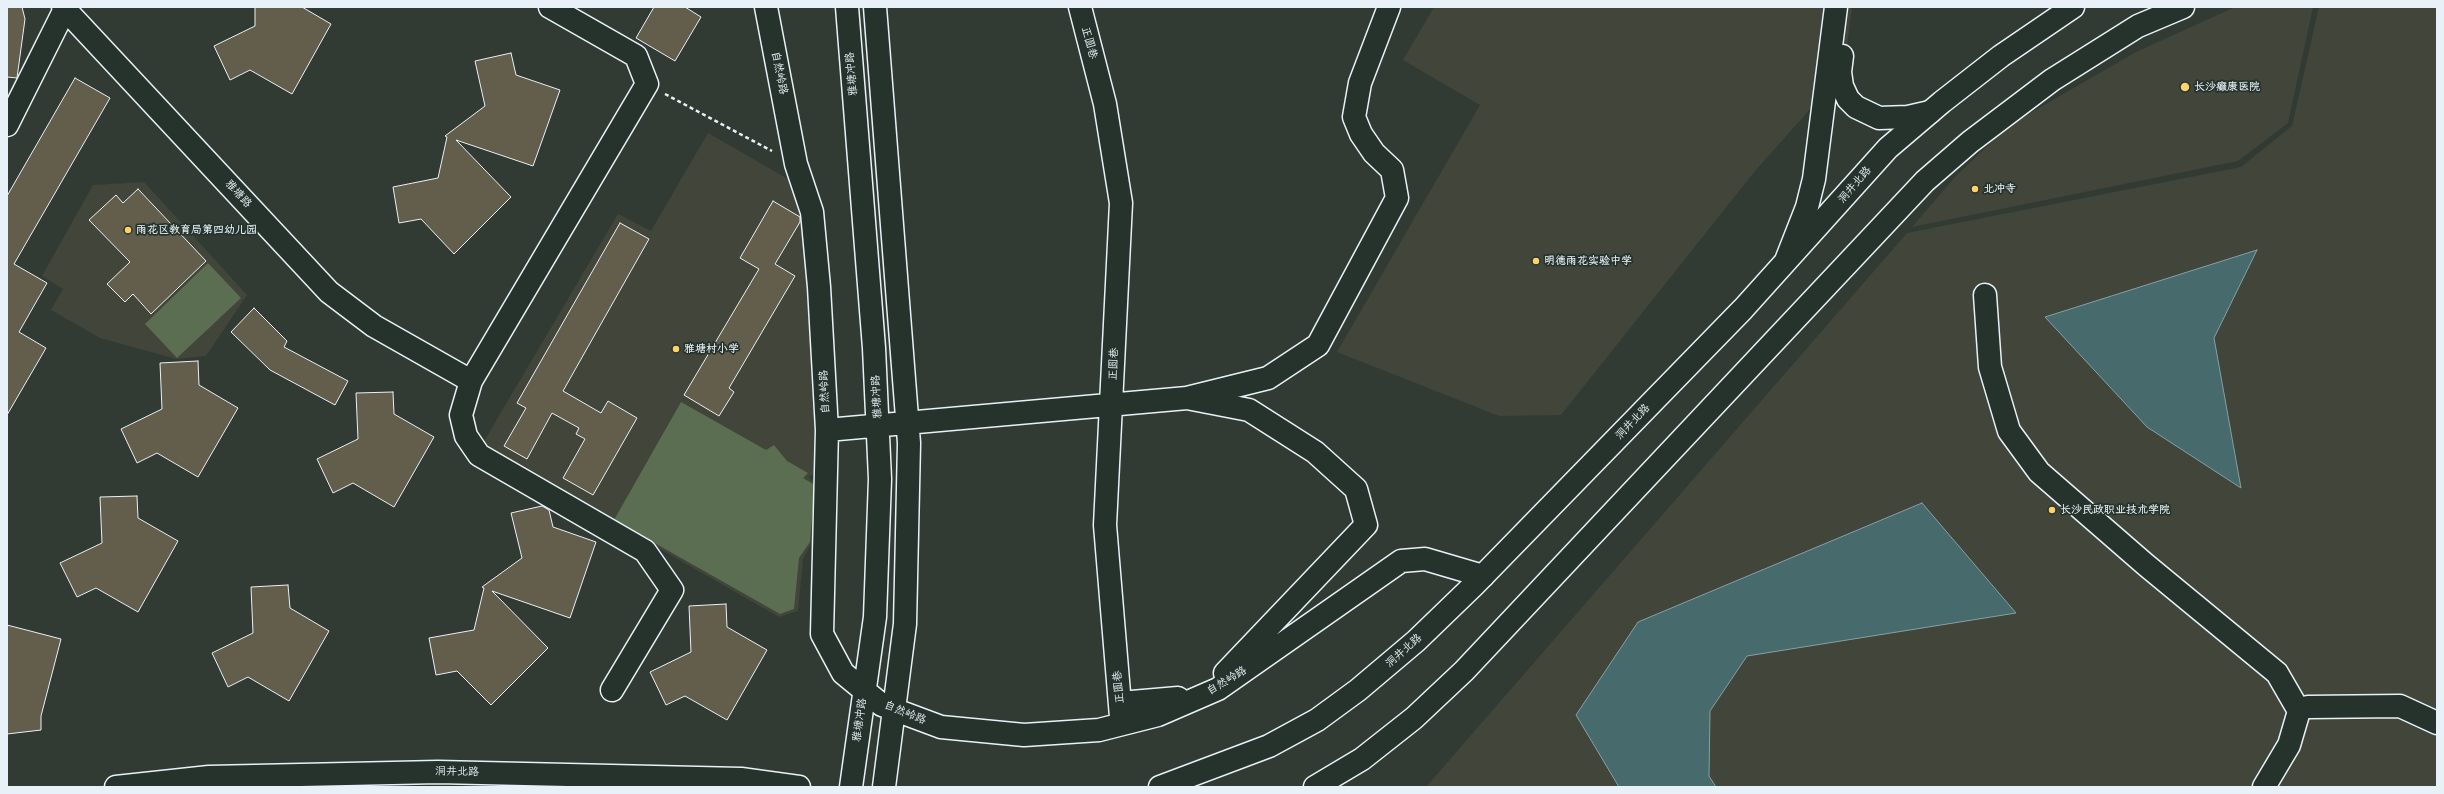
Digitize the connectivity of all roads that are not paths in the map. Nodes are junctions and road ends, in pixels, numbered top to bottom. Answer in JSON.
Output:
{"nodes":[{"id":1,"x":550,"y":7,"type":"edge"},
{"id":2,"x":766,"y":7,"type":"edge"},
{"id":3,"x":847,"y":7,"type":"edge"},
{"id":4,"x":875,"y":7,"type":"edge"},
{"id":5,"x":1080,"y":7,"type":"edge"},
{"id":6,"x":1389,"y":7,"type":"edge"},
{"id":7,"x":1836,"y":7,"type":"edge"},
{"id":8,"x":1848,"y":7,"type":"edge"},
{"id":9,"x":2073,"y":7,"type":"edge"},
{"id":10,"x":2183,"y":7,"type":"edge"},
{"id":11,"x":64,"y":8,"type":"edge"},
{"id":12,"x":1930,"y":112,"type":"junction"},
{"id":13,"x":7,"y":125,"type":"edge"},
{"id":14,"x":1779,"y":270,"type":"junction"},
{"id":15,"x":1985,"y":295,"type":"dead end"},
{"id":16,"x":471,"y":381,"type":"junction"},
{"id":17,"x":1187,"y":398,"type":"junction"},
{"id":18,"x":1112,"y":405,"type":"junction"},
{"id":19,"x":908,"y":423,"type":"junction"},
{"id":20,"x":878,"y":425,"type":"junction"},
{"id":21,"x":827,"y":430,"type":"junction"},
{"id":22,"x":1483,"y":576,"type":"junction"},
{"id":23,"x":612,"y":690,"type":"dead end"},
{"id":24,"x":865,"y":690,"type":"junction"},
{"id":25,"x":2308,"y":707,"type":"dead end"},
{"id":26,"x":894,"y":709,"type":"junction"},
{"id":27,"x":1121,"y":714,"type":"junction"},
{"id":28,"x":2437,"y":723,"type":"edge"},
{"id":29,"x":116,"y":787,"type":"edge"},
{"id":30,"x":794,"y":787,"type":"edge"},
{"id":31,"x":850,"y":787,"type":"edge"},
{"id":32,"x":884,"y":787,"type":"edge"},
{"id":33,"x":1160,"y":787,"type":"edge"},
{"id":34,"x":1315,"y":787,"type":"edge"},
{"id":35,"x":2264,"y":787,"type":"edge"}],
"edges":[{"from":1,"to":16,"type":"street"},
{"from":2,"to":21,"type":"street","name":"自然岭路"},
{"from":3,"to":20,"type":"street","name":"雅塘冲路"},
{"from":4,"to":19,"type":"street"},
{"from":5,"to":18,"type":"street","name":"正圆巷"},
{"from":6,"to":17,"type":"street"},
{"from":7,"to":14,"type":"street"},
{"from":8,"to":12,"type":"street"},
{"from":9,"to":12,"type":"street","name":"洞井北路"},
{"from":10,"to":34,"type":"street"},
{"from":11,"to":13,"type":"street","name":"雅塘路"},
{"from":11,"to":16,"type":"street","name":"雅塘路"},
{"from":12,"to":14,"type":"street","name":"洞井北路"},
{"from":14,"to":22,"type":"street","name":"洞井北路"},
{"from":15,"to":35,"type":"street"},
{"from":16,"to":23,"type":"street"},
{"from":17,"to":18,"type":"street"},
{"from":17,"to":27,"type":"street"},
{"from":18,"to":19,"type":"street"},
{"from":18,"to":27,"type":"street","name":"正圆巷"},
{"from":19,"to":20,"type":"street"},
{"from":19,"to":26,"type":"street"},
{"from":20,"to":21,"type":"street"},
{"from":20,"to":24,"type":"street","name":"雅塘冲路"},
{"from":21,"to":24,"type":"street","name":"自然岭路"},
{"from":22,"to":27,"type":"street","name":"自然岭路"},
{"from":22,"to":33,"type":"street","name":"洞井北路"},
{"from":24,"to":26,"type":"street","name":"自然岭路"},
{"from":24,"to":31,"type":"street","name":"雅塘冲路"},
{"from":25,"to":28,"type":"street"},
{"from":26,"to":27,"type":"street","name":"自然岭路"},
{"from":26,"to":32,"type":"street"},
{"from":29,"to":30,"type":"street","name":"洞井北路"}]}
